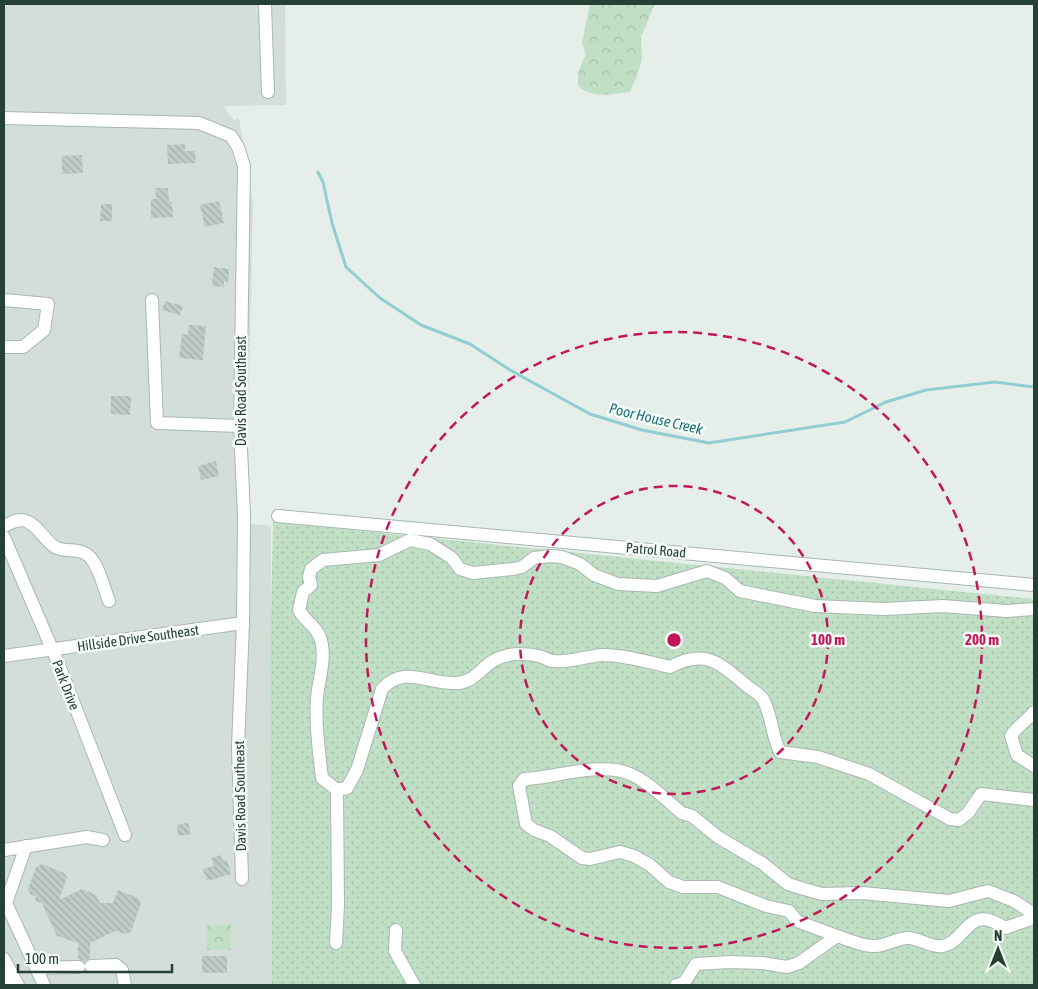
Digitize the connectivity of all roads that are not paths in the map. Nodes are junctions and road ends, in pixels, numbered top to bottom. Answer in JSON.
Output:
{"nodes":[{"id":1,"x":266,"y":4,"type":"edge"},
{"id":2,"x":268,"y":92,"type":"dead end"},
{"id":3,"x":4,"y":118,"type":"edge"},
{"id":4,"x":4,"y":300,"type":"edge"},
{"id":5,"x":152,"y":300,"type":"dead end"},
{"id":6,"x":4,"y":347,"type":"edge"},
{"id":7,"x":240,"y":426,"type":"junction"},
{"id":8,"x":278,"y":516,"type":"dead end"},
{"id":9,"x":4,"y":526,"type":"edge"},
{"id":10,"x":4,"y":537,"type":"edge"},
{"id":11,"x":1034,"y":585,"type":"edge"},
{"id":12,"x":109,"y":600,"type":"dead end"},
{"id":13,"x":1034,"y":609,"type":"edge"},
{"id":14,"x":243,"y":623,"type":"junction"},
{"id":15,"x":52,"y":650,"type":"junction"},
{"id":16,"x":4,"y":656,"type":"edge"},
{"id":17,"x":1034,"y":712,"type":"edge"},
{"id":18,"x":1034,"y":766,"type":"edge"},
{"id":19,"x":337,"y":790,"type":"junction"},
{"id":20,"x":1034,"y":800,"type":"edge"},
{"id":21,"x":124,"y":835,"type":"dead end"},
{"id":22,"x":103,"y":840,"type":"dead end"},
{"id":23,"x":26,"y":846,"type":"junction"},
{"id":24,"x":4,"y":850,"type":"edge"},
{"id":25,"x":242,"y":879,"type":"dead end"},
{"id":26,"x":1034,"y":914,"type":"edge"},
{"id":27,"x":1034,"y":918,"type":"edge"},
{"id":28,"x":396,"y":930,"type":"dead end"},
{"id":29,"x":837,"y":936,"type":"junction"},
{"id":30,"x":336,"y":943,"type":"dead end"},
{"id":31,"x":4,"y":959,"type":"edge"},
{"id":32,"x":38,"y":968,"type":"junction"},
{"id":33,"x":4,"y":977,"type":"edge"},
{"id":34,"x":6,"y":985,"type":"edge"},
{"id":35,"x":18,"y":985,"type":"edge"},
{"id":36,"x":44,"y":985,"type":"edge"},
{"id":37,"x":125,"y":985,"type":"edge"},
{"id":38,"x":414,"y":985,"type":"edge"},
{"id":39,"x":676,"y":985,"type":"edge"}],
"edges":[{"from":1,"to":2,"type":"street"},
{"from":3,"to":7,"type":"street","name":"Davis Road Southeast"},
{"from":4,"to":6,"type":"street"},
{"from":5,"to":7,"type":"street"},
{"from":7,"to":14,"type":"street","name":"Davis Road Southeast"},
{"from":8,"to":11,"type":"street","name":"Patrol Road"},
{"from":9,"to":12,"type":"street"},
{"from":10,"to":15,"type":"street","name":"Park Drive"},
{"from":13,"to":19,"type":"street"},
{"from":14,"to":15,"type":"street","name":"Hillside Drive Southeast"},
{"from":14,"to":25,"type":"street","name":"Davis Road Southeast"},
{"from":15,"to":16,"type":"street","name":"Hillside Drive Southeast"},
{"from":15,"to":21,"type":"street","name":"Park Drive"},
{"from":17,"to":18,"type":"street"},
{"from":19,"to":20,"type":"street"},
{"from":19,"to":30,"type":"street"},
{"from":22,"to":23,"type":"street"},
{"from":23,"to":24,"type":"street"},
{"from":23,"to":32,"type":"street"},
{"from":26,"to":29,"type":"street"},
{"from":27,"to":29,"type":"street"},
{"from":28,"to":38,"type":"street"},
{"from":29,"to":39,"type":"street"},
{"from":31,"to":35,"type":"street"},
{"from":32,"to":36,"type":"street"},
{"from":32,"to":37,"type":"street"},
{"from":33,"to":34,"type":"street"}]}
